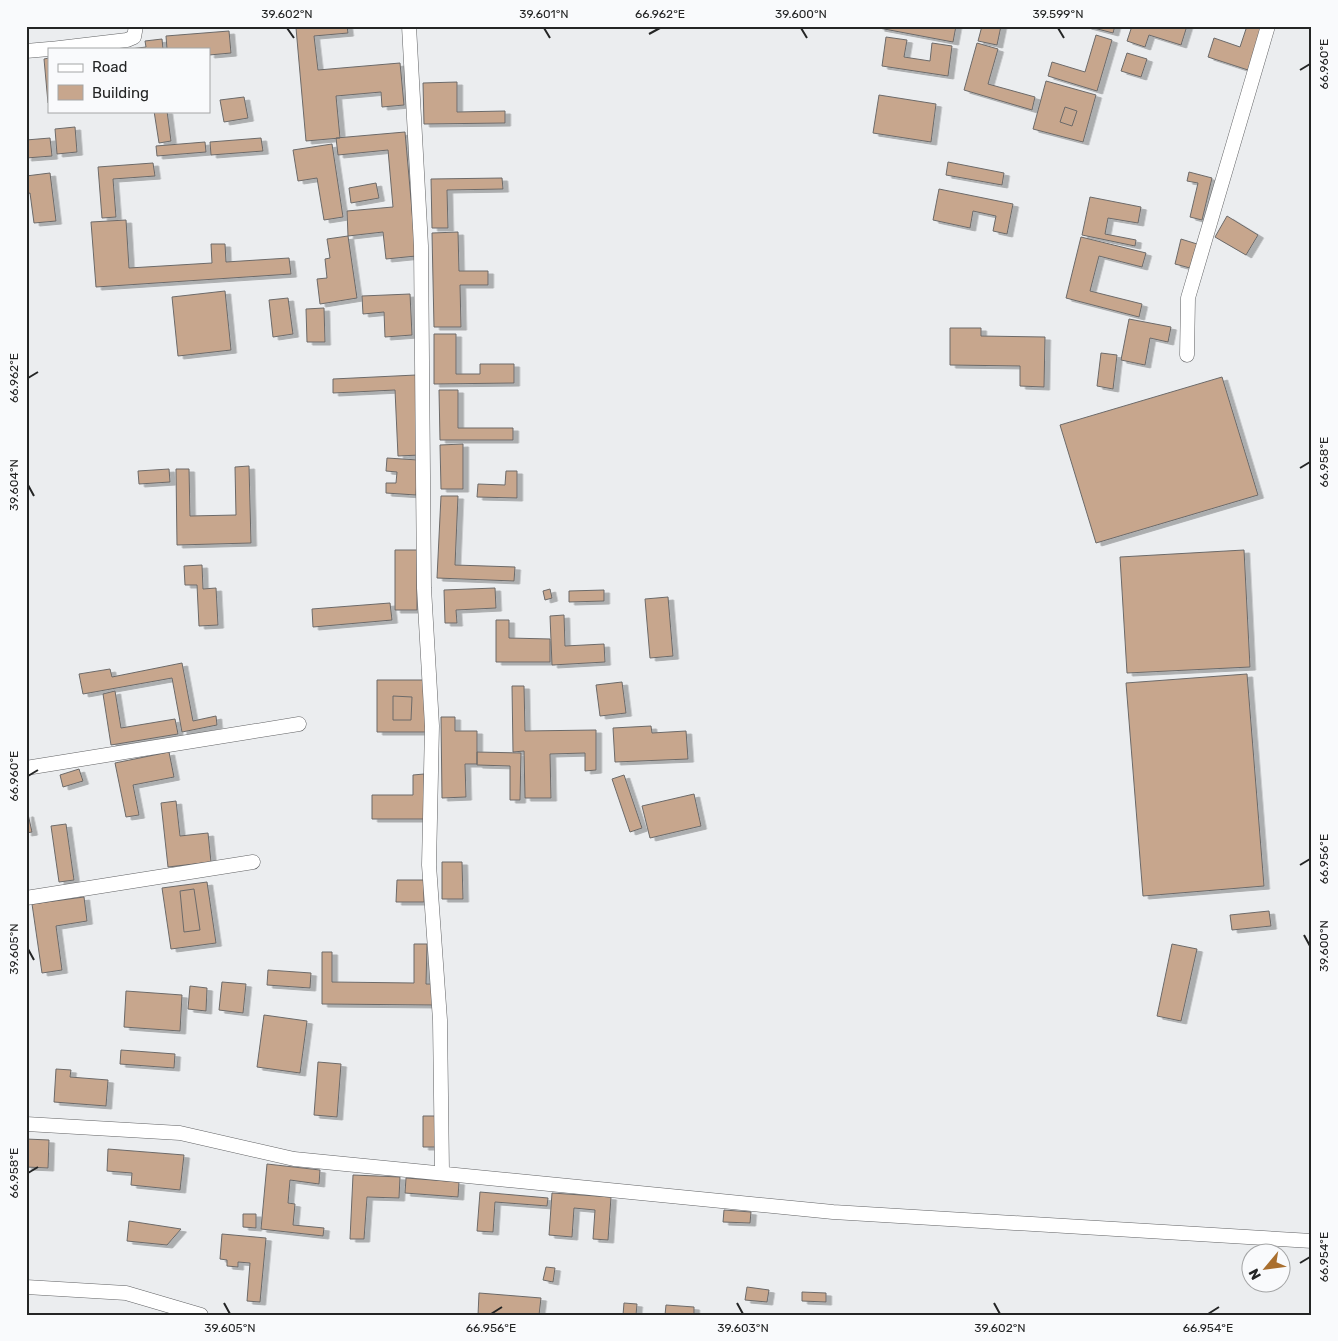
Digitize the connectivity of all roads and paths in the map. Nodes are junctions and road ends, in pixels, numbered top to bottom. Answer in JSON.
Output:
{"nodes":[{"id":1,"x":136,"y":26,"type":"edge"},
{"id":2,"x":409,"y":26,"type":"edge"},
{"id":3,"x":1268,"y":26,"type":"edge"},
{"id":4,"x":59,"y":48,"type":"edge"},
{"id":5,"x":48,"y":49,"type":"edge"},
{"id":6,"x":26,"y":51,"type":"edge"},
{"id":7,"x":1187,"y":355,"type":"dead end"},
{"id":8,"x":299,"y":724,"type":"dead end"},
{"id":9,"x":26,"y":768,"type":"edge"},
{"id":10,"x":253,"y":862,"type":"dead end"},
{"id":11,"x":26,"y":898,"type":"edge"},
{"id":12,"x":26,"y":1124,"type":"edge"},
{"id":13,"x":442,"y":1171,"type":"junction"},
{"id":14,"x":1312,"y":1241,"type":"edge"},
{"id":15,"x":26,"y":1287,"type":"edge"},
{"id":16,"x":201,"y":1315,"type":"edge"}],
"edges":[{"from":1,"to":4,"type":"street"},
{"from":2,"to":13,"type":"street"},
{"from":3,"to":7,"type":"street"},
{"from":5,"to":6,"type":"street"},
{"from":8,"to":9,"type":"street"},
{"from":10,"to":11,"type":"street"},
{"from":12,"to":13,"type":"street"},
{"from":13,"to":14,"type":"street"},
{"from":15,"to":16,"type":"street"}]}
